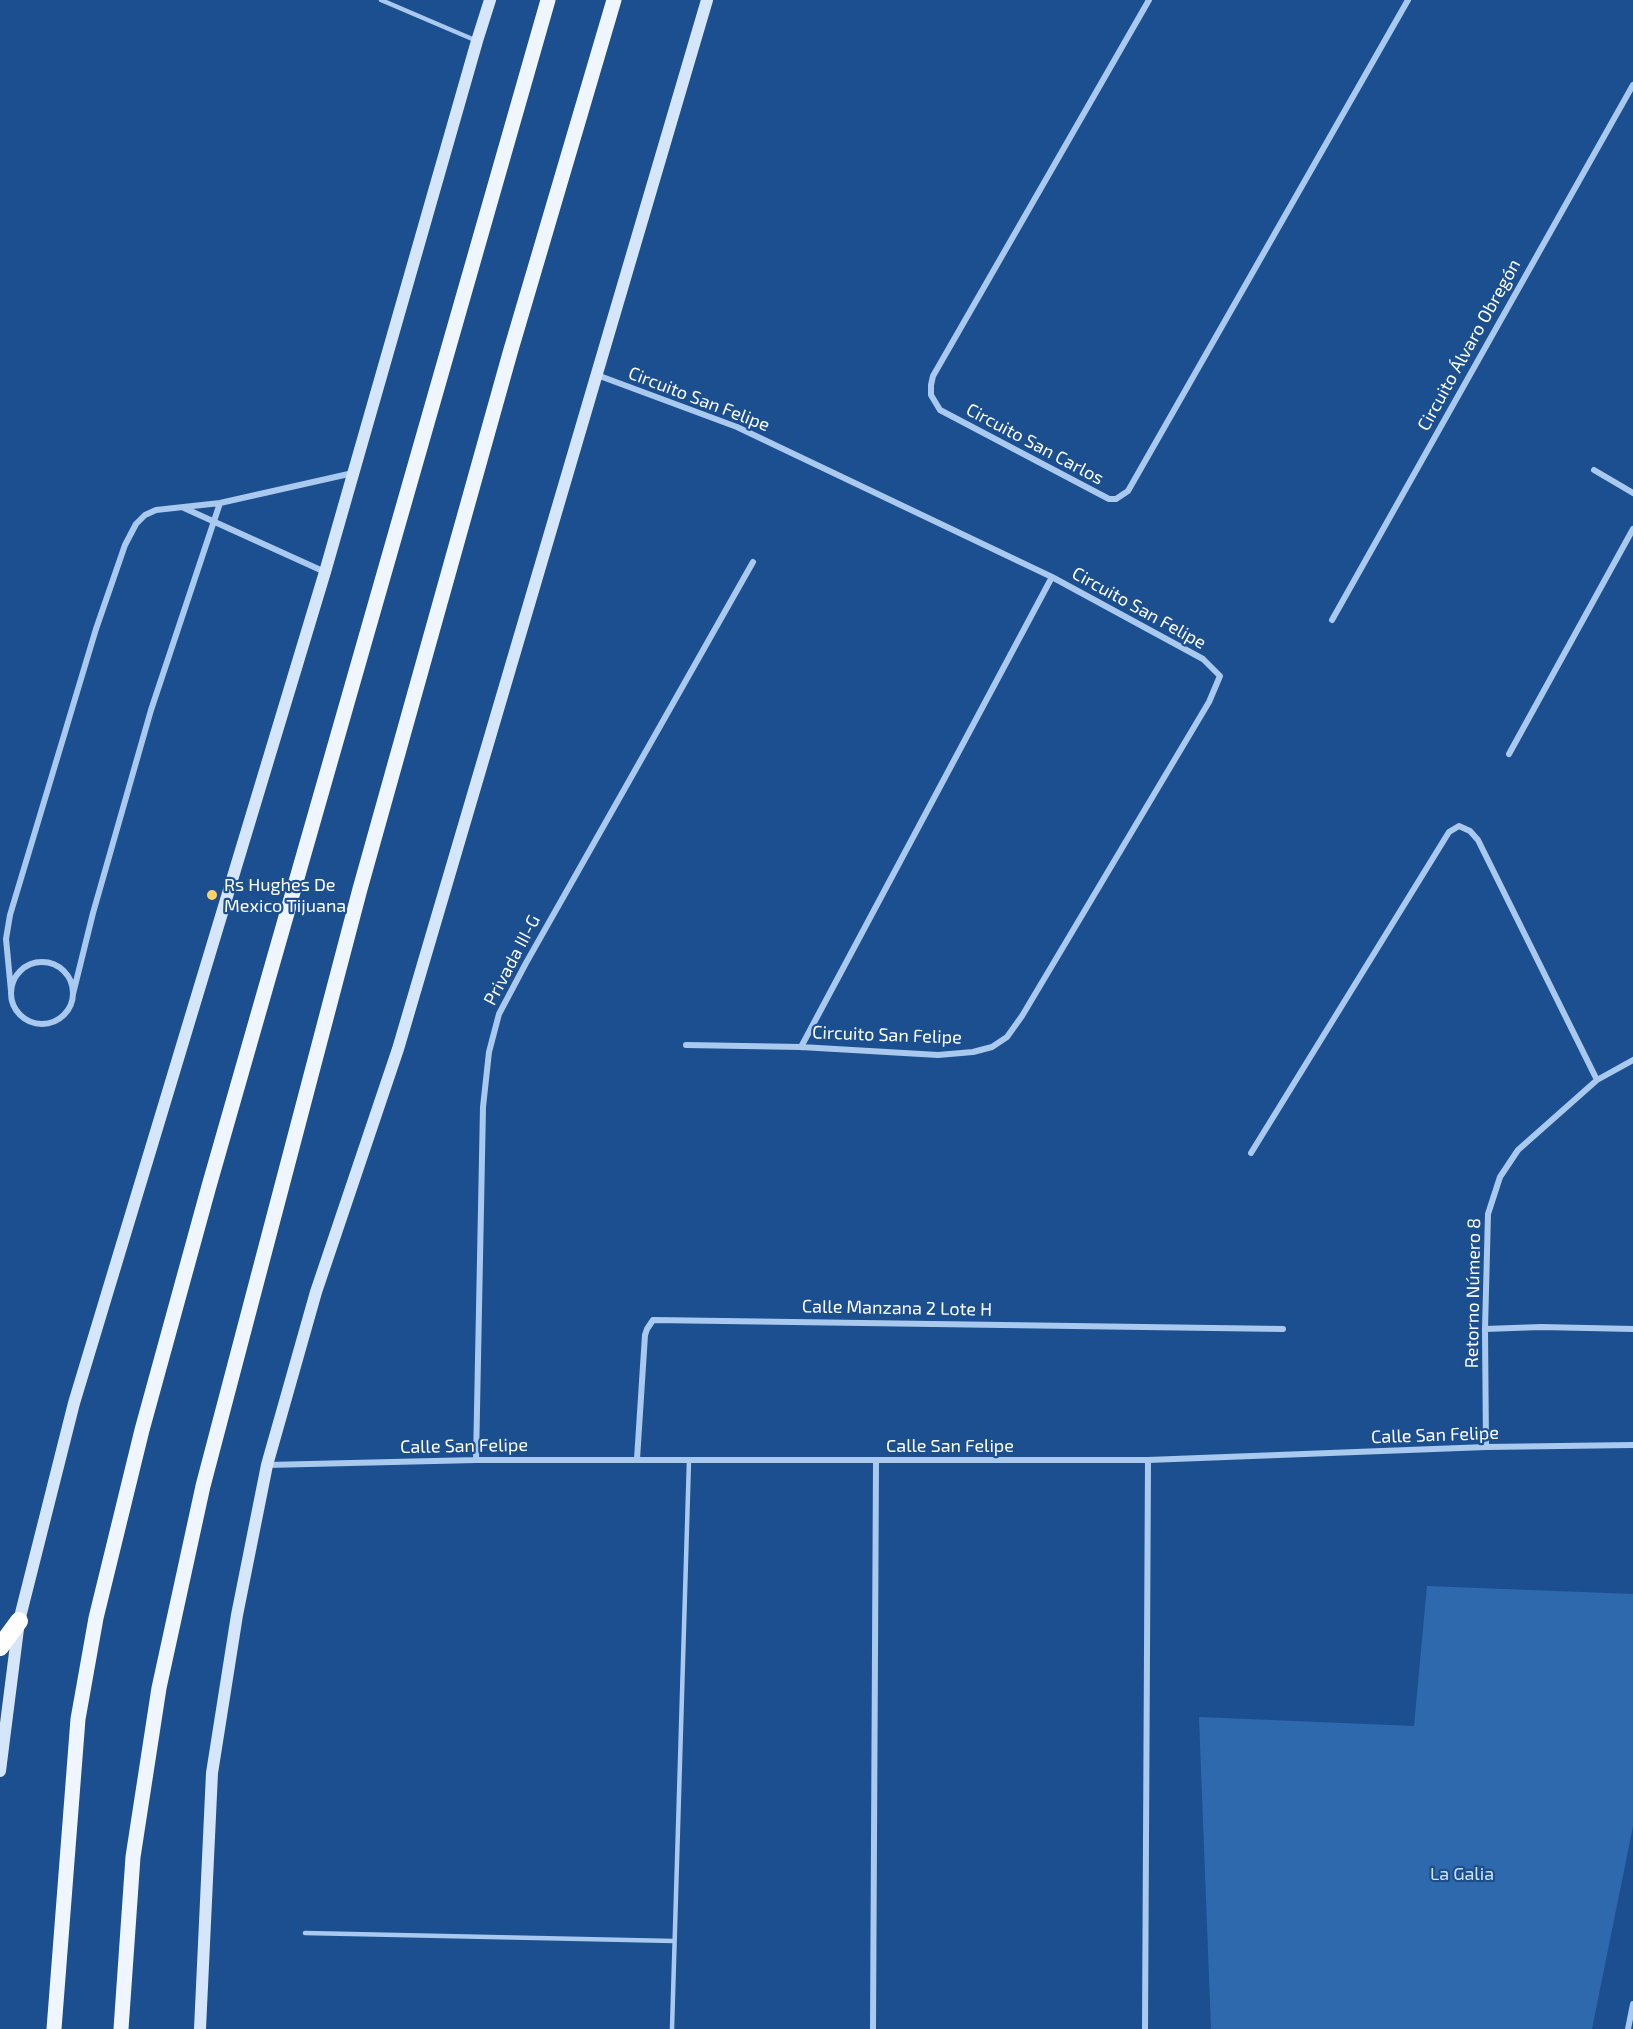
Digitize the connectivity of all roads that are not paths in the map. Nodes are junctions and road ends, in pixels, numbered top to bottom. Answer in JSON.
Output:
{"nodes":[{"id":1,"x":381,"y":0,"type":"edge"},
{"id":2,"x":490,"y":0,"type":"edge"},
{"id":3,"x":548,"y":0,"type":"edge"},
{"id":4,"x":614,"y":0,"type":"edge"},
{"id":5,"x":707,"y":0,"type":"edge"},
{"id":6,"x":1149,"y":0,"type":"edge"},
{"id":7,"x":1408,"y":0,"type":"edge"},
{"id":8,"x":477,"y":41,"type":"junction"},
{"id":9,"x":1633,"y":85,"type":"edge"},
{"id":10,"x":597,"y":375,"type":"junction"},
{"id":11,"x":1594,"y":470,"type":"dead end"},
{"id":12,"x":353,"y":473,"type":"junction"},
{"id":13,"x":1633,"y":493,"type":"edge"},
{"id":14,"x":220,"y":503,"type":"junction"},
{"id":15,"x":184,"y":508,"type":"junction"},
{"id":16,"x":214,"y":522,"type":"junction"},
{"id":17,"x":1633,"y":529,"type":"edge"},
{"id":18,"x":753,"y":562,"type":"dead end"},
{"id":19,"x":325,"y":572,"type":"junction"},
{"id":20,"x":1052,"y":577,"type":"junction"},
{"id":21,"x":1332,"y":620,"type":"dead end"},
{"id":22,"x":1509,"y":754,"type":"dead end"},
{"id":23,"x":11,"y":991,"type":"junction"},
{"id":24,"x":73,"y":994,"type":"junction"},
{"id":25,"x":686,"y":1045,"type":"dead end"},
{"id":26,"x":801,"y":1047,"type":"junction"},
{"id":27,"x":1633,"y":1060,"type":"edge"},
{"id":28,"x":1597,"y":1080,"type":"junction"},
{"id":29,"x":1251,"y":1153,"type":"dead end"},
{"id":30,"x":1283,"y":1329,"type":"dead end"},
{"id":31,"x":1485,"y":1329,"type":"junction"},
{"id":32,"x":1633,"y":1329,"type":"edge"},
{"id":33,"x":1633,"y":1445,"type":"edge"},
{"id":34,"x":1486,"y":1448,"type":"junction"},
{"id":35,"x":637,"y":1459,"type":"junction"},
{"id":36,"x":476,"y":1460,"type":"junction"},
{"id":37,"x":689,"y":1460,"type":"junction"},
{"id":38,"x":1148,"y":1460,"type":"junction"},
{"id":39,"x":876,"y":1461,"type":"junction"},
{"id":40,"x":267,"y":1465,"type":"junction"},
{"id":41,"x":19,"y":1621,"type":"junction"},
{"id":42,"x":0,"y":1647,"type":"edge"},
{"id":43,"x":0,"y":1771,"type":"edge"},
{"id":44,"x":305,"y":1933,"type":"dead end"},
{"id":45,"x":674,"y":1941,"type":"junction"},
{"id":46,"x":1633,"y":2004,"type":"edge"},
{"id":47,"x":54,"y":2029,"type":"edge"},
{"id":48,"x":121,"y":2029,"type":"edge"},
{"id":49,"x":200,"y":2029,"type":"edge"},
{"id":50,"x":672,"y":2029,"type":"edge"},
{"id":51,"x":873,"y":2029,"type":"edge"},
{"id":52,"x":1145,"y":2029,"type":"edge"},
{"id":53,"x":1628,"y":2029,"type":"edge"}],
"edges":[{"from":1,"to":8,"type":"lane"},
{"from":2,"to":8,"type":"street"},
{"from":3,"to":47,"type":"main road"},
{"from":4,"to":48,"type":"main road"},
{"from":5,"to":10,"type":"street"},
{"from":6,"to":7,"type":"street","name":"Circuito San Carlos"},
{"from":8,"to":12,"type":"street"},
{"from":9,"to":21,"type":"street","name":"Circuito Álvaro Obregón"},
{"from":10,"to":20,"type":"street","name":"Circuito San Felipe"},
{"from":10,"to":40,"type":"street"},
{"from":11,"to":13,"type":"street"},
{"from":12,"to":14,"type":"street"},
{"from":12,"to":19,"type":"street"},
{"from":14,"to":15,"type":"street"},
{"from":14,"to":16,"type":"street"},
{"from":15,"to":16,"type":"street"},
{"from":15,"to":23,"type":"street"},
{"from":16,"to":19,"type":"street"},
{"from":16,"to":24,"type":"street"},
{"from":17,"to":22,"type":"street"},
{"from":18,"to":36,"type":"street","name":"Privada III-G"},
{"from":19,"to":41,"type":"street"},
{"from":20,"to":26,"type":"street"},
{"from":20,"to":26,"type":"street","name":"Circuito San Felipe"},
{"from":23,"to":24,"type":"street"},
{"from":23,"to":24,"type":"street"},
{"from":25,"to":26,"type":"street"},
{"from":27,"to":28,"type":"street","name":"Retorno Número 8"},
{"from":28,"to":29,"type":"street"},
{"from":28,"to":31,"type":"street","name":"Retorno Número 8"},
{"from":30,"to":35,"type":"street","name":"Calle Manzana 2 Lote H"},
{"from":31,"to":32,"type":"street"},
{"from":31,"to":34,"type":"street","name":"Retorno Número 8"},
{"from":33,"to":34,"type":"street","name":"Calle San Felipe"},
{"from":34,"to":38,"type":"street","name":"Calle San Felipe"},
{"from":35,"to":36,"type":"street","name":"Calle San Felipe"},
{"from":35,"to":37,"type":"street","name":"Calle San Felipe"},
{"from":36,"to":40,"type":"street","name":"Calle San Felipe"},
{"from":37,"to":39,"type":"street","name":"Calle San Felipe"},
{"from":37,"to":45,"type":"lane"},
{"from":38,"to":39,"type":"street","name":"Calle San Felipe"},
{"from":38,"to":52,"type":"street"},
{"from":39,"to":51,"type":"street"},
{"from":40,"to":49,"type":"street"},
{"from":41,"to":42,"type":"highway"},
{"from":41,"to":43,"type":"street"},
{"from":44,"to":45,"type":"lane"},
{"from":45,"to":50,"type":"lane"},
{"from":46,"to":53,"type":"street"}]}
